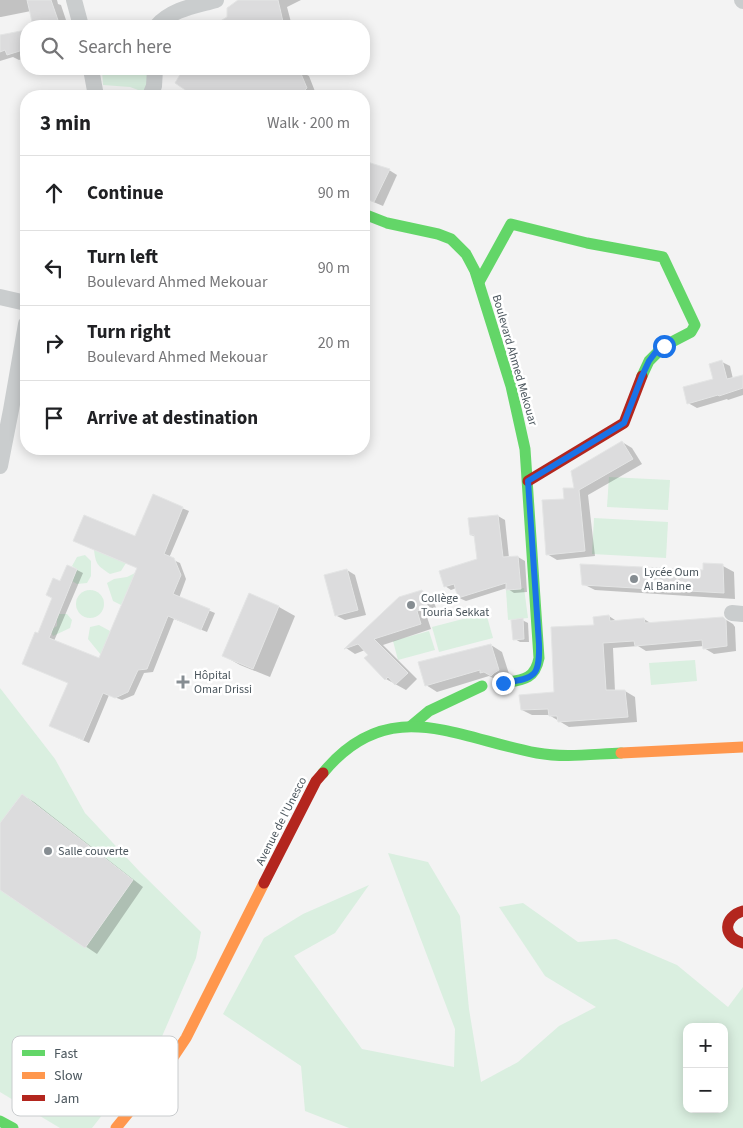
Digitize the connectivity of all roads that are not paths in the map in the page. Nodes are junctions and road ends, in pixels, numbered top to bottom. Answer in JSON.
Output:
{"nodes":[{"id":1,"x":74,"y":0,"type":"edge"},
{"id":2,"x":216,"y":0,"type":"edge"},
{"id":3,"x":79,"y":20,"type":"edge"},
{"id":4,"x":164,"y":20,"type":"edge"},
{"id":5,"x":92,"y":75,"type":"edge"},
{"id":6,"x":155,"y":75,"type":"edge"},
{"id":7,"x":95,"y":90,"type":"edge"},
{"id":8,"x":152,"y":90,"type":"edge"},
{"id":9,"x":370,"y":216,"type":"edge"},
{"id":10,"x":479,"y":282,"type":"junction"},
{"id":11,"x":0,"y":297,"type":"edge"},
{"id":12,"x":20,"y":301,"type":"edge"},
{"id":13,"x":20,"y":349,"type":"edge"},
{"id":14,"x":6,"y":408,"type":"edge"},
{"id":15,"x":0,"y":466,"type":"edge"},
{"id":16,"x":528,"y":481,"type":"junction"},
{"id":17,"x":503,"y":683,"type":"dead end"},
{"id":18,"x":482,"y":686,"type":"dead end"},
{"id":19,"x":411,"y":726,"type":"junction"},
{"id":20,"x":743,"y":747,"type":"edge"},
{"id":21,"x":743,"y":911,"type":"edge"},
{"id":22,"x":743,"y":943,"type":"edge"},
{"id":23,"x":178,"y":1050,"type":"edge"},
{"id":24,"x":126,"y":1116,"type":"edge"},
{"id":25,"x":0,"y":1121,"type":"edge"},
{"id":26,"x":13,"y":1128,"type":"edge"},
{"id":27,"x":116,"y":1128,"type":"edge"}],
"edges":[{"from":1,"to":3,"type":"street"},
{"from":2,"to":4,"type":"street"},
{"from":5,"to":7,"type":"street"},
{"from":6,"to":8,"type":"street"},
{"from":9,"to":10,"type":"street","name":"Boulevard Ahmed Mekouar"},
{"from":10,"to":16,"type":"street","name":"Boulevard Ahmed Mekouar"},
{"from":10,"to":16,"type":"street"},
{"from":11,"to":12,"type":"street"},
{"from":13,"to":14,"type":"street"},
{"from":14,"to":15,"type":"street"},
{"from":16,"to":17,"type":"street","name":"Boulevard Ahmed Mekouar"},
{"from":18,"to":19,"type":"street"},
{"from":19,"to":20,"type":"street","name":"Avenue de l'Unesco"},
{"from":19,"to":23,"type":"street","name":"Avenue de l'Unesco"},
{"from":21,"to":22,"type":"street"},
{"from":24,"to":27,"type":"street","name":"Avenue de l'Unesco"},
{"from":25,"to":26,"type":"street"}]}
